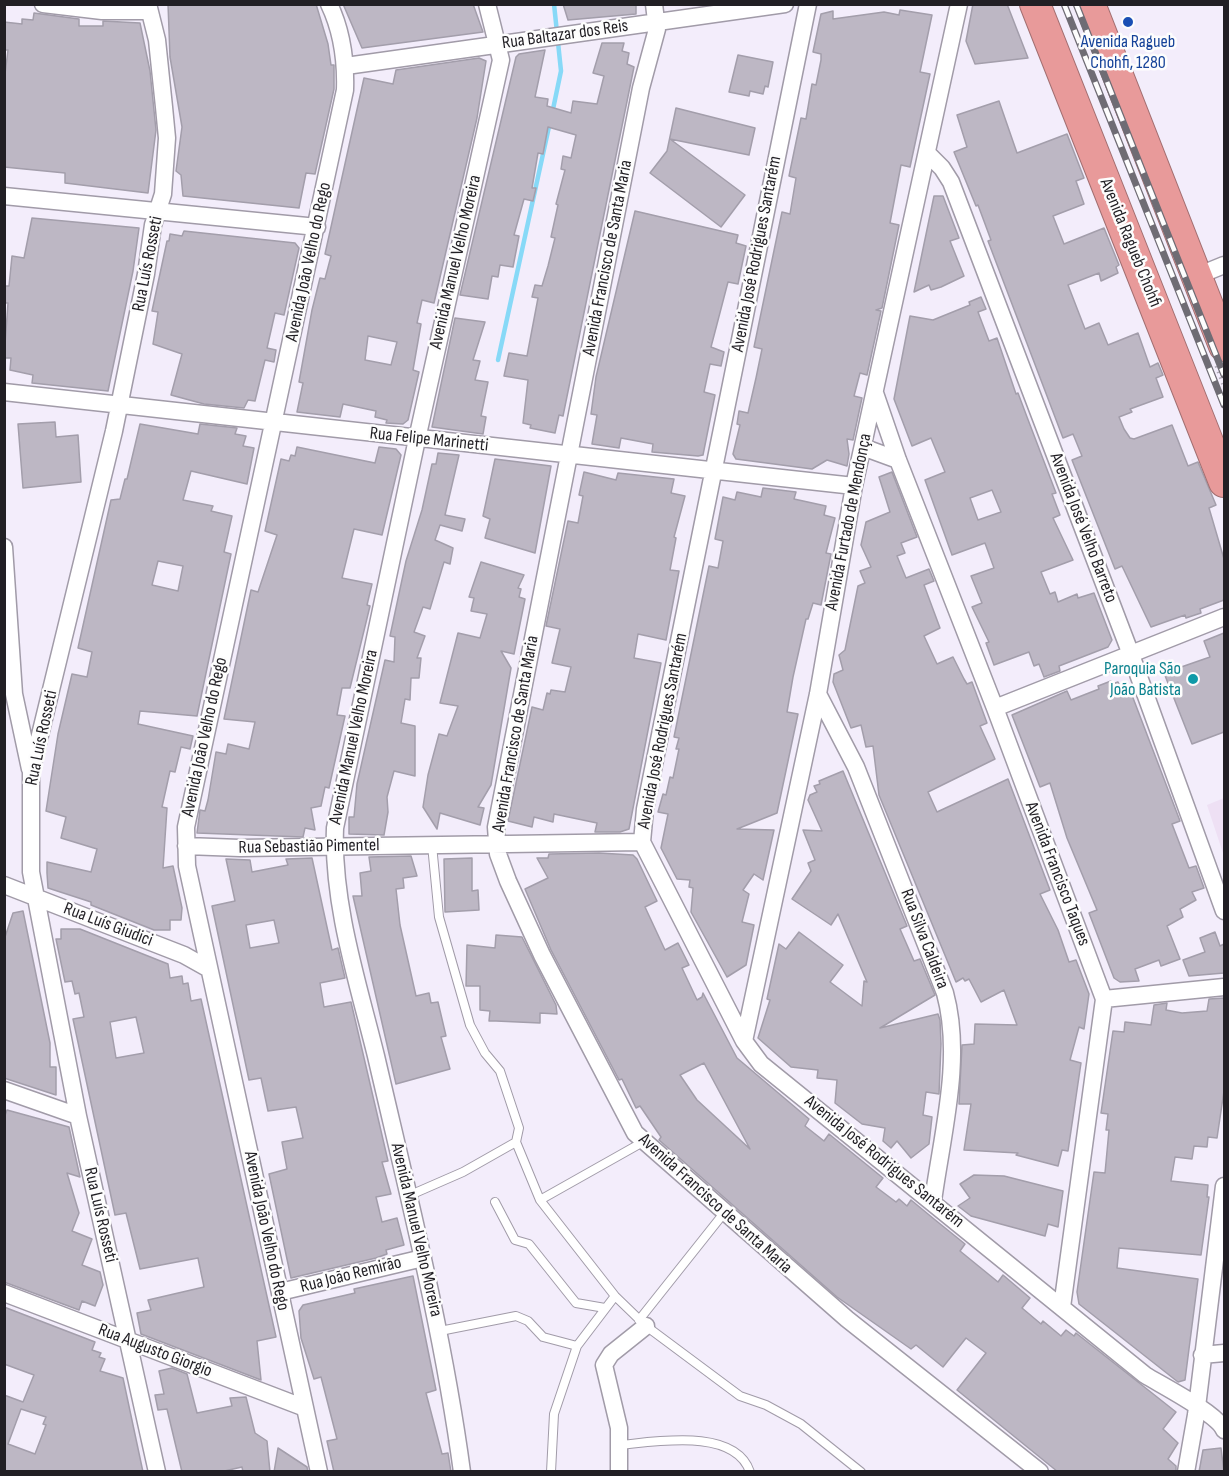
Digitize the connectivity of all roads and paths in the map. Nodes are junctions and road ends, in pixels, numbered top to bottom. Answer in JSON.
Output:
{"nodes":[{"id":1,"x":43,"y":4,"type":"edge"},
{"id":2,"x":329,"y":4,"type":"edge"},
{"id":3,"x":487,"y":4,"type":"edge"},
{"id":4,"x":654,"y":4,"type":"edge"},
{"id":5,"x":785,"y":4,"type":"edge"},
{"id":6,"x":808,"y":4,"type":"edge"},
{"id":7,"x":959,"y":4,"type":"edge"},
{"id":8,"x":1035,"y":4,"type":"edge"},
{"id":9,"x":1090,"y":4,"type":"edge"},
{"id":10,"x":148,"y":8,"type":"edge"},
{"id":11,"x":656,"y":23,"type":"junction"},
{"id":12,"x":498,"y":45,"type":"junction"},
{"id":13,"x":346,"y":66,"type":"junction"},
{"id":14,"x":927,"y":153,"type":"junction"},
{"id":15,"x":4,"y":196,"type":"edge"},
{"id":16,"x":157,"y":212,"type":"junction"},
{"id":17,"x":317,"y":227,"type":"junction"},
{"id":18,"x":1211,"y":271,"type":"edge"},
{"id":19,"x":1224,"y":346,"type":"edge"},
{"id":20,"x":4,"y":392,"type":"edge"},
{"id":21,"x":875,"y":393,"type":"junction"},
{"id":22,"x":118,"y":405,"type":"junction"},
{"id":23,"x":274,"y":423,"type":"junction"},
{"id":24,"x":417,"y":439,"type":"junction"},
{"id":25,"x":862,"y":451,"type":"junction"},
{"id":26,"x":570,"y":455,"type":"junction"},
{"id":27,"x":898,"y":460,"type":"junction"},
{"id":28,"x":715,"y":469,"type":"junction"},
{"id":29,"x":1224,"y":482,"type":"edge"},
{"id":30,"x":854,"y":486,"type":"junction"},
{"id":31,"x":4,"y":547,"type":"edge"},
{"id":32,"x":1224,"y":617,"type":"edge"},
{"id":33,"x":1130,"y":652,"type":"junction"},
{"id":34,"x":818,"y":694,"type":"junction"},
{"id":35,"x":49,"y":702,"type":"junction"},
{"id":36,"x":16,"y":705,"type":"junction"},
{"id":37,"x":995,"y":708,"type":"junction"},
{"id":38,"x":31,"y":772,"type":"junction"},
{"id":39,"x":642,"y":842,"type":"junction"},
{"id":40,"x":432,"y":845,"type":"junction"},
{"id":41,"x":497,"y":845,"type":"junction"},
{"id":42,"x":186,"y":846,"type":"junction"},
{"id":43,"x":334,"y":847,"type":"junction"},
{"id":44,"x":4,"y":885,"type":"edge"},
{"id":45,"x":35,"y":896,"type":"junction"},
{"id":46,"x":1224,"y":911,"type":"edge"},
{"id":47,"x":209,"y":969,"type":"junction"},
{"id":48,"x":1224,"y":987,"type":"edge"},
{"id":49,"x":1104,"y":999,"type":"junction"},
{"id":50,"x":744,"y":1041,"type":"junction"},
{"id":51,"x":4,"y":1090,"type":"edge"},
{"id":52,"x":78,"y":1116,"type":"junction"},
{"id":53,"x":516,"y":1142,"type":"junction"},
{"id":54,"x":643,"y":1142,"type":"junction"},
{"id":55,"x":1224,"y":1186,"type":"edge"},
{"id":56,"x":408,"y":1196,"type":"junction"},
{"id":57,"x":540,"y":1200,"type":"junction"},
{"id":58,"x":933,"y":1201,"type":"junction"},
{"id":59,"x":495,"y":1202,"type":"dead end"},
{"id":60,"x":724,"y":1213,"type":"junction"},
{"id":61,"x":423,"y":1258,"type":"junction"},
{"id":62,"x":280,"y":1292,"type":"junction"},
{"id":63,"x":4,"y":1293,"type":"edge"},
{"id":64,"x":615,"y":1296,"type":"junction"},
{"id":65,"x":1062,"y":1307,"type":"junction"},
{"id":66,"x":605,"y":1308,"type":"junction"},
{"id":67,"x":642,"y":1323,"type":"junction"},
{"id":68,"x":440,"y":1331,"type":"junction"},
{"id":69,"x":128,"y":1341,"type":"junction"},
{"id":70,"x":577,"y":1346,"type":"junction"},
{"id":71,"x":1224,"y":1353,"type":"edge"},
{"id":72,"x":1202,"y":1355,"type":"junction"},
{"id":73,"x":1197,"y":1406,"type":"junction"},
{"id":74,"x":305,"y":1408,"type":"junction"},
{"id":75,"x":1224,"y":1430,"type":"edge"},
{"id":76,"x":620,"y":1445,"type":"junction"},
{"id":77,"x":158,"y":1472,"type":"edge"},
{"id":78,"x":319,"y":1472,"type":"edge"},
{"id":79,"x":462,"y":1472,"type":"edge"},
{"id":80,"x":551,"y":1472,"type":"edge"},
{"id":81,"x":618,"y":1472,"type":"edge"},
{"id":82,"x":750,"y":1472,"type":"edge"},
{"id":83,"x":861,"y":1472,"type":"edge"},
{"id":84,"x":1040,"y":1472,"type":"edge"},
{"id":85,"x":1186,"y":1472,"type":"edge"}],
"edges":[{"from":1,"to":10,"type":"street"},
{"from":2,"to":13,"type":"street","name":"Avenida João Velho do Rego"},
{"from":3,"to":12,"type":"street","name":"Avenida Manuel Velho Moreira"},
{"from":4,"to":11,"type":"street","name":"Avenida Francisco de Santa Maria"},
{"from":5,"to":11,"type":"street","name":"Rua Baltazar dos Reis"},
{"from":6,"to":28,"type":"street","name":"Avenida José Rodrigues Santarém"},
{"from":7,"to":14,"type":"street","name":"Avenida Furtado de Mendonça"},
{"from":8,"to":29,"type":"highway","name":"Avenida Ragueb Chohfi"},
{"from":9,"to":18,"type":"highway"},
{"from":10,"to":16,"type":"street","name":"Rua Luís Rosseti"},
{"from":11,"to":12,"type":"street","name":"Rua Baltazar dos Reis"},
{"from":11,"to":26,"type":"street","name":"Avenida Francisco de Santa Maria"},
{"from":12,"to":13,"type":"street","name":"Rua Baltazar dos Reis"},
{"from":12,"to":24,"type":"street","name":"Avenida Manuel Velho Moreira"},
{"from":13,"to":17,"type":"street","name":"Avenida João Velho do Rego"},
{"from":14,"to":21,"type":"street","name":"Avenida Furtado de Mendonça"},
{"from":14,"to":33,"type":"street","name":"Avenida José Velho Barreto"},
{"from":15,"to":16,"type":"street"},
{"from":16,"to":17,"type":"street"},
{"from":16,"to":22,"type":"street","name":"Rua Luís Rosseti"},
{"from":17,"to":23,"type":"street","name":"Avenida João Velho do Rego"},
{"from":18,"to":19,"type":"highway"},
{"from":20,"to":22,"type":"street","name":"Rua Felipe Marinetti"},
{"from":21,"to":25,"type":"street","name":"Avenida Furtado de Mendonça"},
{"from":21,"to":27,"type":"street","name":"Avenida Francisco Taques"},
{"from":22,"to":23,"type":"street","name":"Rua Felipe Marinetti"},
{"from":22,"to":35,"type":"street","name":"Rua Luís Rosseti"},
{"from":23,"to":24,"type":"street","name":"Rua Felipe Marinetti"},
{"from":23,"to":42,"type":"street","name":"Avenida João Velho do Rego"},
{"from":24,"to":26,"type":"street","name":"Rua Felipe Marinetti"},
{"from":24,"to":43,"type":"street","name":"Avenida Manuel Velho Moreira"},
{"from":25,"to":27,"type":"street"},
{"from":25,"to":30,"type":"street","name":"Avenida Furtado de Mendonça"},
{"from":26,"to":28,"type":"street","name":"Rua Felipe Marinetti"},
{"from":26,"to":41,"type":"street","name":"Avenida Francisco de Santa Maria"},
{"from":27,"to":37,"type":"street","name":"Avenida Francisco Taques"},
{"from":28,"to":30,"type":"street","name":"Rua Felipe Marinetti"},
{"from":28,"to":39,"type":"street","name":"Avenida José Rodrigues Santarém"},
{"from":30,"to":34,"type":"street","name":"Avenida Furtado de Mendonça"},
{"from":31,"to":36,"type":"street"},
{"from":32,"to":33,"type":"street"},
{"from":33,"to":37,"type":"street"},
{"from":33,"to":46,"type":"street","name":"Avenida José Velho Barreto"},
{"from":34,"to":50,"type":"street","name":"Avenida Furtado de Mendonça"},
{"from":34,"to":58,"type":"street","name":"Rua Silva Caldeira"},
{"from":35,"to":36,"type":"street"},
{"from":35,"to":38,"type":"street","name":"Rua Luís Rosseti"},
{"from":36,"to":38,"type":"street"},
{"from":37,"to":49,"type":"street","name":"Avenida Francisco Taques"},
{"from":38,"to":45,"type":"street","name":"Rua Luís Rosseti"},
{"from":39,"to":41,"type":"street","name":"Rua Sebastião Pimentel"},
{"from":39,"to":50,"type":"street","name":"Avenida José Rodrigues Santarém"},
{"from":40,"to":41,"type":"street","name":"Rua Sebastião Pimentel"},
{"from":40,"to":43,"type":"street","name":"Rua Sebastião Pimentel"},
{"from":40,"to":53,"type":"lane"},
{"from":41,"to":54,"type":"street","name":"Avenida Francisco de Santa Maria"},
{"from":42,"to":43,"type":"street","name":"Rua Sebastião Pimentel"},
{"from":42,"to":47,"type":"street","name":"Avenida João Velho do Rego"},
{"from":43,"to":56,"type":"street","name":"Avenida Manuel Velho Moreira"},
{"from":44,"to":45,"type":"street","name":"Rua Luís Giudici"},
{"from":45,"to":47,"type":"street","name":"Rua Luís Giudici"},
{"from":45,"to":52,"type":"street","name":"Rua Luís Rosseti"},
{"from":47,"to":62,"type":"street","name":"Avenida João Velho do Rego"},
{"from":48,"to":49,"type":"street"},
{"from":49,"to":65,"type":"street","name":"Avenida Francisco Taques"},
{"from":50,"to":58,"type":"street","name":"Avenida José Rodrigues Santarém"},
{"from":51,"to":52,"type":"street"},
{"from":52,"to":69,"type":"street","name":"Rua Luís Rosseti"},
{"from":53,"to":56,"type":"lane"},
{"from":53,"to":57,"type":"lane"},
{"from":54,"to":57,"type":"lane"},
{"from":54,"to":60,"type":"street","name":"Avenida Francisco de Santa Maria"},
{"from":55,"to":72,"type":"street"},
{"from":56,"to":61,"type":"street","name":"Avenida Manuel Velho Moreira"},
{"from":57,"to":64,"type":"lane"},
{"from":58,"to":65,"type":"street","name":"Avenida José Rodrigues Santarém"},
{"from":59,"to":66,"type":"lane"},
{"from":60,"to":67,"type":"lane"},
{"from":60,"to":84,"type":"street","name":"Avenida Francisco de Santa Maria"},
{"from":61,"to":62,"type":"street","name":"Rua João Remirão"},
{"from":61,"to":68,"type":"street","name":"Avenida Manuel Velho Moreira"},
{"from":62,"to":74,"type":"street","name":"Avenida João Velho do Rego"},
{"from":63,"to":69,"type":"street","name":"Rua Augusto Giorgio"},
{"from":64,"to":66,"type":"lane"},
{"from":64,"to":67,"type":"lane"},
{"from":65,"to":73,"type":"street","name":"Avenida José Rodrigues Santarém"},
{"from":66,"to":70,"type":"lane"},
{"from":67,"to":76,"type":"street"},
{"from":67,"to":83,"type":"lane"},
{"from":68,"to":70,"type":"lane"},
{"from":68,"to":79,"type":"street","name":"Avenida Manuel Velho Moreira"},
{"from":69,"to":74,"type":"street","name":"Rua Augusto Giorgio"},
{"from":69,"to":77,"type":"street","name":"Rua Luís Rosseti"},
{"from":70,"to":80,"type":"lane"},
{"from":71,"to":72,"type":"street"},
{"from":72,"to":73,"type":"street"},
{"from":73,"to":75,"type":"street","name":"Avenida José Rodrigues Santarém"},
{"from":73,"to":85,"type":"street"},
{"from":74,"to":78,"type":"street","name":"Avenida João Velho do Rego"},
{"from":76,"to":81,"type":"street"},
{"from":76,"to":82,"type":"lane"}]}
